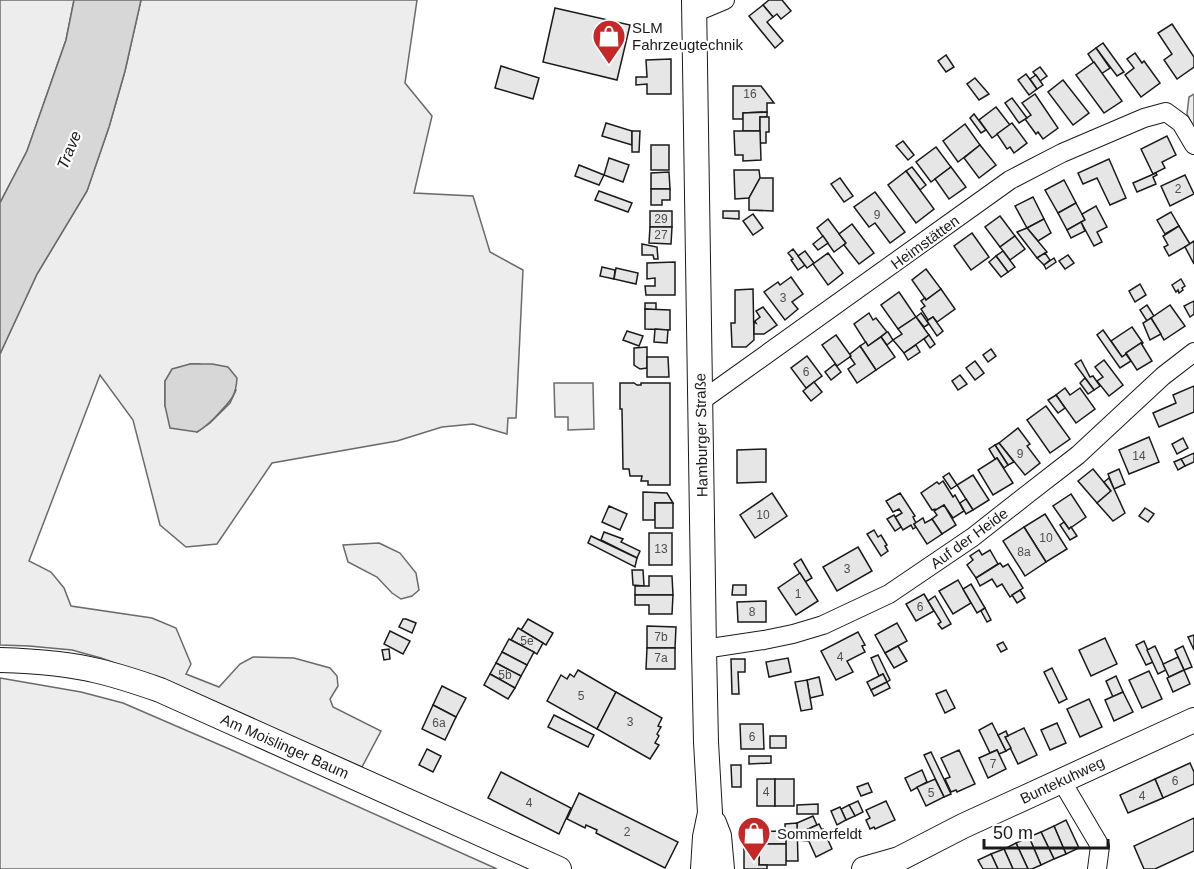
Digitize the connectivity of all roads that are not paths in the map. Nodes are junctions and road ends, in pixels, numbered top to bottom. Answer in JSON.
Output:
{"nodes":[{"id":1,"x":725,"y":0,"type":"edge"},
{"id":2,"x":694,"y":7,"type":"edge"},
{"id":3,"x":1194,"y":145,"type":"edge"},
{"id":4,"x":1194,"y":352,"type":"edge"},
{"id":5,"x":700,"y":401,"type":"junction"},
{"id":6,"x":704,"y":649,"type":"junction"},
{"id":7,"x":0,"y":660,"type":"edge"},
{"id":8,"x":1194,"y":720,"type":"edge"},
{"id":9,"x":1061,"y":780,"type":"junction"},
{"id":10,"x":710,"y":813,"type":"junction"},
{"id":11,"x":894,"y":864,"type":"edge"},
{"id":12,"x":559,"y":869,"type":"edge"},
{"id":13,"x":703,"y":869,"type":"edge"},
{"id":14,"x":722,"y":869,"type":"edge"},
{"id":15,"x":864,"y":869,"type":"edge"},
{"id":16,"x":1097,"y":869,"type":"edge"}],
"edges":[{"from":1,"to":2,"type":"street"},
{"from":2,"to":5,"type":"main road","name":"Hamburger Straße"},
{"from":3,"to":5,"type":"street","name":"Heimstätten"},
{"from":4,"to":6,"type":"street","name":"Auf der Heide"},
{"from":5,"to":6,"type":"main road","name":"Hamburger Straße"},
{"from":6,"to":10,"type":"main road","name":"Hamburger Straße"},
{"from":7,"to":12,"type":"main road","name":"Am Moislinger Baum"},
{"from":8,"to":9,"type":"main road","name":"Buntekuhweg"},
{"from":9,"to":11,"type":"main road","name":"Buntekuhweg"},
{"from":9,"to":16,"type":"street"},
{"from":10,"to":13,"type":"main road","name":"Hamburger Straße"},
{"from":10,"to":14,"type":"main road"},
{"from":11,"to":15,"type":"main road","name":"Buntekuhweg"}]}
